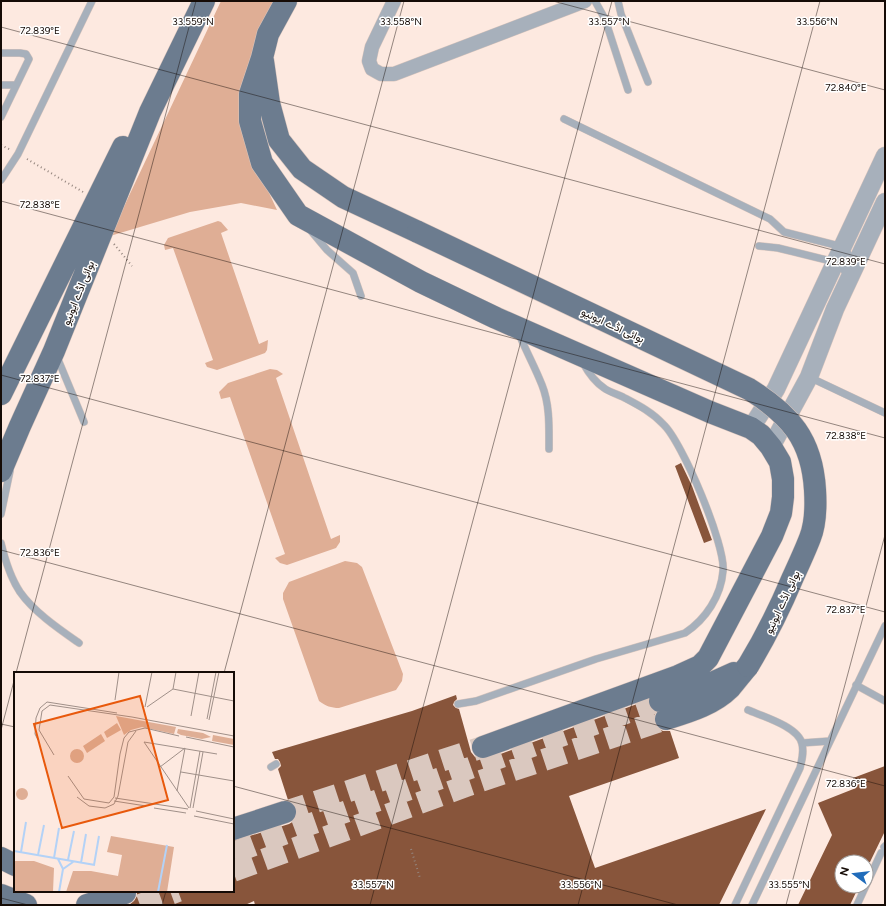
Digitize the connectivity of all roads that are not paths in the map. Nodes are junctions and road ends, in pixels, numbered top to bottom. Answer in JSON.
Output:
{"nodes":[{"id":1,"x":92,"y":1,"type":"edge"},
{"id":2,"x":204,"y":1,"type":"edge"},
{"id":3,"x":286,"y":1,"type":"edge"},
{"id":4,"x":394,"y":1,"type":"edge"},
{"id":5,"x":585,"y":1,"type":"edge"},
{"id":6,"x":596,"y":1,"type":"edge"},
{"id":7,"x":618,"y":1,"type":"edge"},
{"id":8,"x":1,"y":53,"type":"edge"},
{"id":9,"x":262,"y":58,"type":"junction"},
{"id":10,"x":648,"y":82,"type":"dead end"},
{"id":11,"x":1,"y":86,"type":"edge"},
{"id":12,"x":16,"y":86,"type":"junction"},
{"id":13,"x":628,"y":90,"type":"dead end"},
{"id":14,"x":150,"y":112,"type":"junction"},
{"id":15,"x":1,"y":117,"type":"edge"},
{"id":16,"x":564,"y":119,"type":"dead end"},
{"id":17,"x":885,"y":156,"type":"edge"},
{"id":18,"x":1,"y":180,"type":"edge"},
{"id":19,"x":866,"y":195,"type":"junction"},
{"id":20,"x":884,"y":203,"type":"edge"},
{"id":21,"x":298,"y":215,"type":"junction"},
{"id":22,"x":759,"y":246,"type":"dead end"},
{"id":23,"x":839,"y":254,"type":"junction"},
{"id":24,"x":853,"y":269,"type":"junction"},
{"id":25,"x":361,"y":296,"type":"dead end"},
{"id":26,"x":516,"y":326,"type":"junction"},
{"id":27,"x":54,"y":351,"type":"junction"},
{"id":28,"x":577,"y":353,"type":"junction"},
{"id":29,"x":809,"y":377,"type":"junction"},
{"id":30,"x":1,"y":394,"type":"edge"},
{"id":31,"x":885,"y":413,"type":"edge"},
{"id":32,"x":84,"y":422,"type":"dead end"},
{"id":33,"x":20,"y":426,"type":"junction"},
{"id":34,"x":752,"y":428,"type":"junction"},
{"id":35,"x":771,"y":447,"type":"junction"},
{"id":36,"x":549,"y":449,"type":"dead end"},
{"id":37,"x":1,"y":471,"type":"edge"},
{"id":38,"x":1,"y":514,"type":"edge"},
{"id":39,"x":1,"y":543,"type":"edge"},
{"id":40,"x":885,"y":626,"type":"edge"},
{"id":41,"x":79,"y":643,"type":"dead end"},
{"id":42,"x":856,"y":685,"type":"junction"},
{"id":43,"x":885,"y":701,"type":"edge"},
{"id":44,"x":458,"y":704,"type":"dead end"},
{"id":45,"x":663,"y":710,"type":"tunnel mouth"},
{"id":46,"x":748,"y":710,"type":"dead end"},
{"id":47,"x":830,"y":741,"type":"junction"},
{"id":48,"x":802,"y":743,"type":"junction"},
{"id":49,"x":483,"y":747,"type":"tunnel mouth"},
{"id":50,"x":285,"y":812,"type":"tunnel mouth"},
{"id":51,"x":234,"y":829,"type":"edge"},
{"id":52,"x":884,"y":849,"type":"edge"},
{"id":53,"x":1,"y":858,"type":"edge"},
{"id":54,"x":14,"y":864,"type":"edge"},
{"id":55,"x":125,"y":893,"type":"dead end"},
{"id":56,"x":1,"y":895,"type":"edge"},
{"id":57,"x":26,"y":905,"type":"edge"},
{"id":58,"x":87,"y":905,"type":"edge"},
{"id":59,"x":735,"y":905,"type":"edge"},
{"id":60,"x":752,"y":905,"type":"edge"},
{"id":61,"x":857,"y":905,"type":"edge"}],
"edges":[{"from":1,"to":18,"type":"lane"},
{"from":2,"to":14,"type":"main road","name":"ہوائی اڈے ایونیو"},
{"from":3,"to":9,"type":"main road","name":"ہوائی اڈے ایونیو"},
{"from":4,"to":5,"type":"street"},
{"from":6,"to":13,"type":"lane"},
{"from":7,"to":10,"type":"lane"},
{"from":8,"to":12,"type":"lane"},
{"from":9,"to":21,"type":"main road","name":"ہوائی اڈے ایونیو"},
{"from":9,"to":45,"type":"main road","name":"ہوائی اڈے ایونیو","bridge":true},
{"from":11,"to":12,"type":"lane"},
{"from":12,"to":15,"type":"lane"},
{"from":14,"to":27,"type":"main road","name":"ہوائی اڈے ایونیو"},
{"from":14,"to":30,"type":"main road","name":"ہوائی اڈے ایونیو"},
{"from":16,"to":23,"type":"lane"},
{"from":17,"to":19,"type":"street"},
{"from":19,"to":20,"type":"street"},
{"from":19,"to":23,"type":"street"},
{"from":20,"to":24,"type":"street"},
{"from":21,"to":25,"type":"lane"},
{"from":21,"to":26,"type":"main road","name":"ہوائی اڈے ایونیو"},
{"from":22,"to":23,"type":"lane"},
{"from":23,"to":24,"type":"lane"},
{"from":23,"to":24,"type":"lane"},
{"from":23,"to":34,"type":"street"},
{"from":24,"to":29,"type":"street"},
{"from":26,"to":28,"type":"main road","name":"ہوائی اڈے ایونیو"},
{"from":26,"to":36,"type":"lane"},
{"from":27,"to":32,"type":"lane"},
{"from":27,"to":33,"type":"main road","name":"ہوائی اڈے ایونیو"},
{"from":28,"to":34,"type":"main road","name":"ہوائی اڈے ایونیو"},
{"from":28,"to":44,"type":"lane"},
{"from":29,"to":31,"type":"lane"},
{"from":29,"to":35,"type":"street"},
{"from":33,"to":37,"type":"main road","name":"ہوائی اڈے ایونیو"},
{"from":33,"to":38,"type":"lane"},
{"from":34,"to":35,"type":"main road"},
{"from":35,"to":49,"type":"main road"},
{"from":39,"to":41,"type":"lane"},
{"from":40,"to":42,"type":"lane"},
{"from":42,"to":43,"type":"lane"},
{"from":42,"to":47,"type":"lane"},
{"from":46,"to":48,"type":"lane"},
{"from":47,"to":48,"type":"lane"},
{"from":47,"to":60,"type":"lane"},
{"from":48,"to":59,"type":"lane"},
{"from":50,"to":51,"type":"main road"},
{"from":52,"to":61,"type":"lane"},
{"from":53,"to":54,"type":"main road"},
{"from":55,"to":58,"type":"main road"},
{"from":56,"to":57,"type":"main road"}]}
